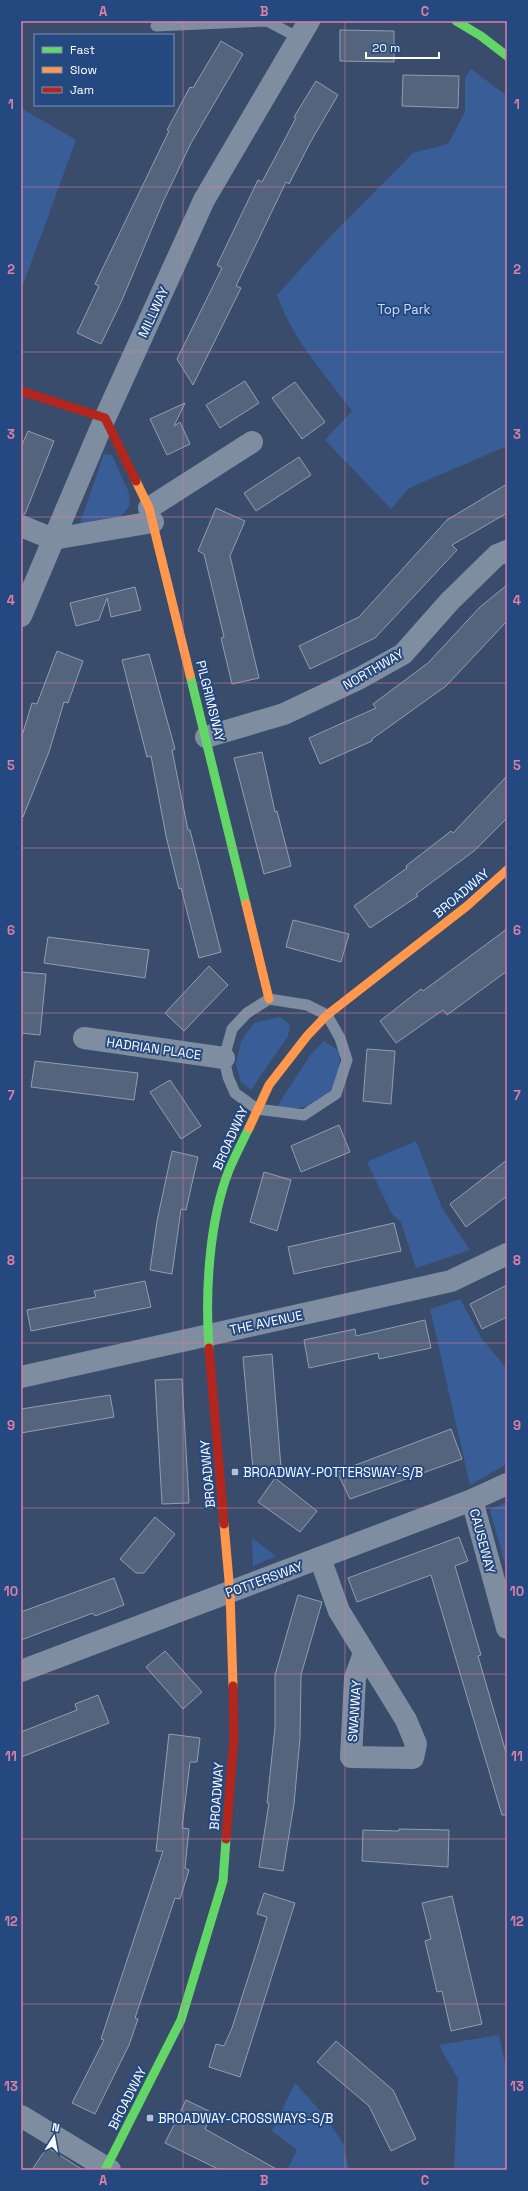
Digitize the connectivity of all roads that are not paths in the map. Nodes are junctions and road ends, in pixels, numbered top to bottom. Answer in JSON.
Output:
{"nodes":[{"id":1,"x":464,"y":24,"type":"edge"},
{"id":2,"x":156,"y":26,"type":"dead end"},
{"id":3,"x":304,"y":30,"type":"edge"},
{"id":4,"x":507,"y":56,"type":"edge"},
{"id":5,"x":21,"y":391,"type":"edge"},
{"id":6,"x":104,"y":418,"type":"junction"},
{"id":7,"x":252,"y":442,"type":"dead end"},
{"id":8,"x":151,"y":515,"type":"junction"},
{"id":9,"x":21,"y":526,"type":"edge"},
{"id":10,"x":53,"y":539,"type":"junction"},
{"id":11,"x":507,"y":551,"type":"edge"},
{"id":12,"x":21,"y":616,"type":"edge"},
{"id":13,"x":206,"y":737,"type":"junction"},
{"id":14,"x":507,"y":870,"type":"edge"},
{"id":15,"x":269,"y":999,"type":"junction"},
{"id":16,"x":328,"y":1015,"type":"junction"},
{"id":17,"x":84,"y":1038,"type":"dead end"},
{"id":18,"x":224,"y":1058,"type":"junction"},
{"id":19,"x":257,"y":1109,"type":"junction"},
{"id":20,"x":507,"y":1254,"type":"edge"},
{"id":21,"x":208,"y":1334,"type":"junction"},
{"id":22,"x":21,"y":1377,"type":"edge"},
{"id":23,"x":507,"y":1484,"type":"edge"},
{"id":24,"x":472,"y":1500,"type":"junction"},
{"id":25,"x":320,"y":1558,"type":"junction"},
{"id":26,"x":230,"y":1592,"type":"junction"},
{"id":27,"x":507,"y":1628,"type":"edge"},
{"id":28,"x":364,"y":1652,"type":"junction"},
{"id":29,"x":21,"y":1671,"type":"edge"},
{"id":30,"x":21,"y":2116,"type":"edge"},
{"id":31,"x":107,"y":2169,"type":"edge"}],
"edges":[{"from":1,"to":4,"type":"street"},
{"from":2,"to":3,"type":"lane"},
{"from":3,"to":6,"type":"street","name":"MILLWAY"},
{"from":5,"to":6,"type":"street"},
{"from":6,"to":8,"type":"street","name":"PILGRIMSWAY"},
{"from":6,"to":10,"type":"street","name":"MILLWAY"},
{"from":7,"to":8,"type":"street"},
{"from":8,"to":10,"type":"street"},
{"from":8,"to":13,"type":"street","name":"PILGRIMSWAY"},
{"from":9,"to":10,"type":"street"},
{"from":10,"to":12,"type":"street","name":"MILLWAY"},
{"from":11,"to":13,"type":"street","name":"NORTHWAY"},
{"from":13,"to":15,"type":"street","name":"PILGRIMSWAY"},
{"from":14,"to":16,"type":"street","name":"BROADWAY"},
{"from":15,"to":16,"type":"lane"},
{"from":15,"to":18,"type":"lane"},
{"from":16,"to":19,"type":"street","name":"BROADWAY"},
{"from":16,"to":19,"type":"lane"},
{"from":17,"to":18,"type":"street","name":"HADRIAN PLACE"},
{"from":18,"to":19,"type":"lane"},
{"from":19,"to":21,"type":"street","name":"BROADWAY"},
{"from":20,"to":21,"type":"street","name":"THE AVENUE"},
{"from":21,"to":22,"type":"street","name":"THE AVENUE"},
{"from":21,"to":26,"type":"street","name":"BROADWAY"},
{"from":23,"to":24,"type":"street","name":"POTTERSWAY"},
{"from":24,"to":25,"type":"street","name":"POTTERSWAY"},
{"from":24,"to":27,"type":"street","name":"CAUSEWAY"},
{"from":25,"to":26,"type":"street","name":"POTTERSWAY"},
{"from":25,"to":28,"type":"street","name":"SWANWAY"},
{"from":26,"to":29,"type":"street","name":"POTTERSWAY"},
{"from":26,"to":31,"type":"street","name":"BROADWAY"},
{"from":28,"to":28,"type":"street","name":"SWANWAY"},
{"from":30,"to":31,"type":"street"}]}
